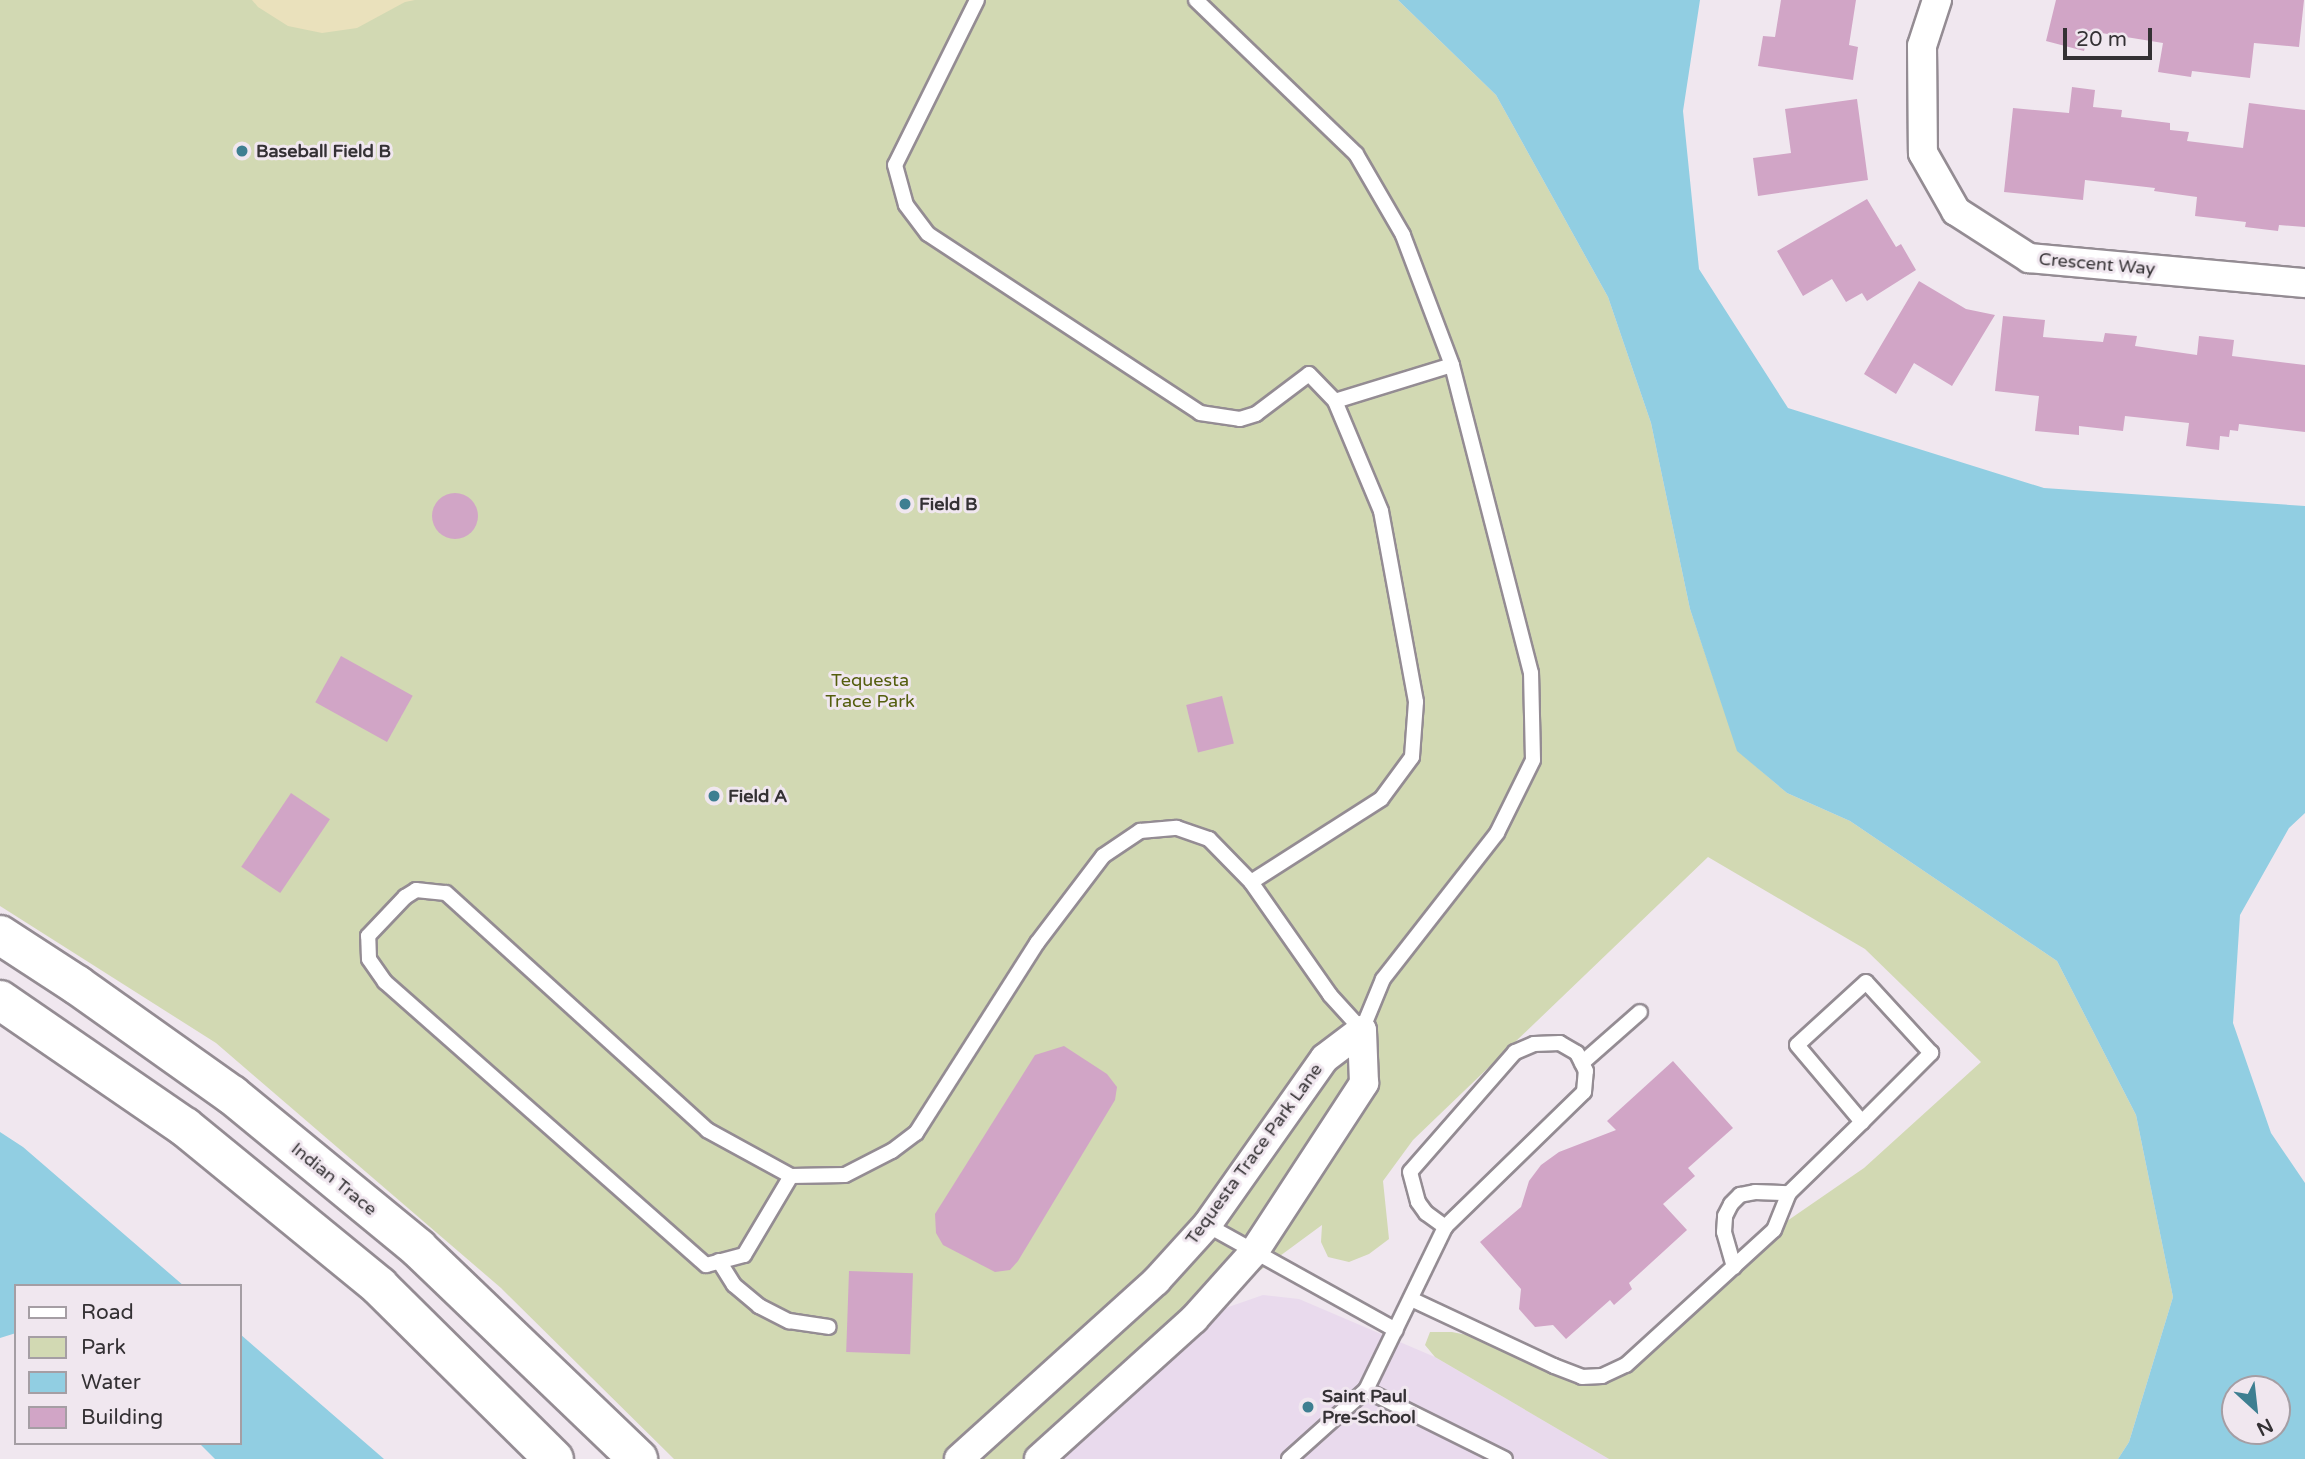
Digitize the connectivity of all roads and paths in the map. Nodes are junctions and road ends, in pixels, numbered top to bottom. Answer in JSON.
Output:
{"nodes":[{"id":1,"x":977,"y":0,"type":"edge"},
{"id":2,"x":1196,"y":0,"type":"edge"},
{"id":3,"x":1937,"y":0,"type":"edge"},
{"id":4,"x":2305,"y":283,"type":"edge"},
{"id":5,"x":1452,"y":365,"type":"junction"},
{"id":6,"x":1335,"y":401,"type":"junction"},
{"id":7,"x":1251,"y":882,"type":"junction"},
{"id":8,"x":0,"y":936,"type":"edge"},
{"id":9,"x":0,"y":1000,"type":"edge"},
{"id":10,"x":1640,"y":1012,"type":"dead end"},
{"id":11,"x":1362,"y":1030,"type":"junction"},
{"id":12,"x":1582,"y":1063,"type":"junction"},
{"id":13,"x":1862,"y":1122,"type":"junction"},
{"id":14,"x":791,"y":1176,"type":"junction"},
{"id":15,"x":1789,"y":1194,"type":"junction"},
{"id":16,"x":1208,"y":1225,"type":"junction"},
{"id":17,"x":1446,"y":1227,"type":"junction"},
{"id":18,"x":1254,"y":1252,"type":"junction"},
{"id":19,"x":719,"y":1261,"type":"junction"},
{"id":20,"x":1734,"y":1267,"type":"junction"},
{"id":21,"x":1411,"y":1299,"type":"junction"},
{"id":22,"x":829,"y":1327,"type":"dead end"},
{"id":23,"x":1396,"y":1331,"type":"junction"},
{"id":24,"x":1366,"y":1390,"type":"junction"},
{"id":25,"x":554,"y":1459,"type":"edge"},
{"id":26,"x":638,"y":1459,"type":"edge"},
{"id":27,"x":959,"y":1459,"type":"edge"},
{"id":28,"x":1039,"y":1459,"type":"edge"},
{"id":29,"x":1289,"y":1459,"type":"edge"},
{"id":30,"x":1505,"y":1459,"type":"edge"}],
"edges":[{"from":1,"to":6,"type":"lane"},
{"from":2,"to":5,"type":"lane"},
{"from":3,"to":4,"type":"street","name":"Crescent Way"},
{"from":5,"to":6,"type":"lane"},
{"from":5,"to":11,"type":"lane"},
{"from":6,"to":7,"type":"lane"},
{"from":7,"to":11,"type":"lane"},
{"from":7,"to":14,"type":"lane"},
{"from":8,"to":26,"type":"main road","name":"Indian Trace"},
{"from":9,"to":25,"type":"main road"},
{"from":10,"to":12,"type":"lane"},
{"from":11,"to":16,"type":"street","name":"Tequesta Trace Park Lane"},
{"from":11,"to":18,"type":"street"},
{"from":12,"to":17,"type":"lane"},
{"from":12,"to":17,"type":"lane"},
{"from":13,"to":13,"type":"lane"},
{"from":13,"to":15,"type":"lane"},
{"from":14,"to":19,"type":"lane"},
{"from":14,"to":19,"type":"lane"},
{"from":15,"to":20,"type":"lane"},
{"from":15,"to":20,"type":"lane"},
{"from":16,"to":18,"type":"lane"},
{"from":16,"to":27,"type":"street","name":"Tequesta Trace Park Lane"},
{"from":17,"to":21,"type":"lane"},
{"from":18,"to":23,"type":"lane"},
{"from":18,"to":28,"type":"street"},
{"from":19,"to":22,"type":"lane"},
{"from":20,"to":21,"type":"lane"},
{"from":21,"to":23,"type":"lane"},
{"from":23,"to":24,"type":"lane"},
{"from":24,"to":29,"type":"lane"},
{"from":24,"to":30,"type":"lane"}]}
